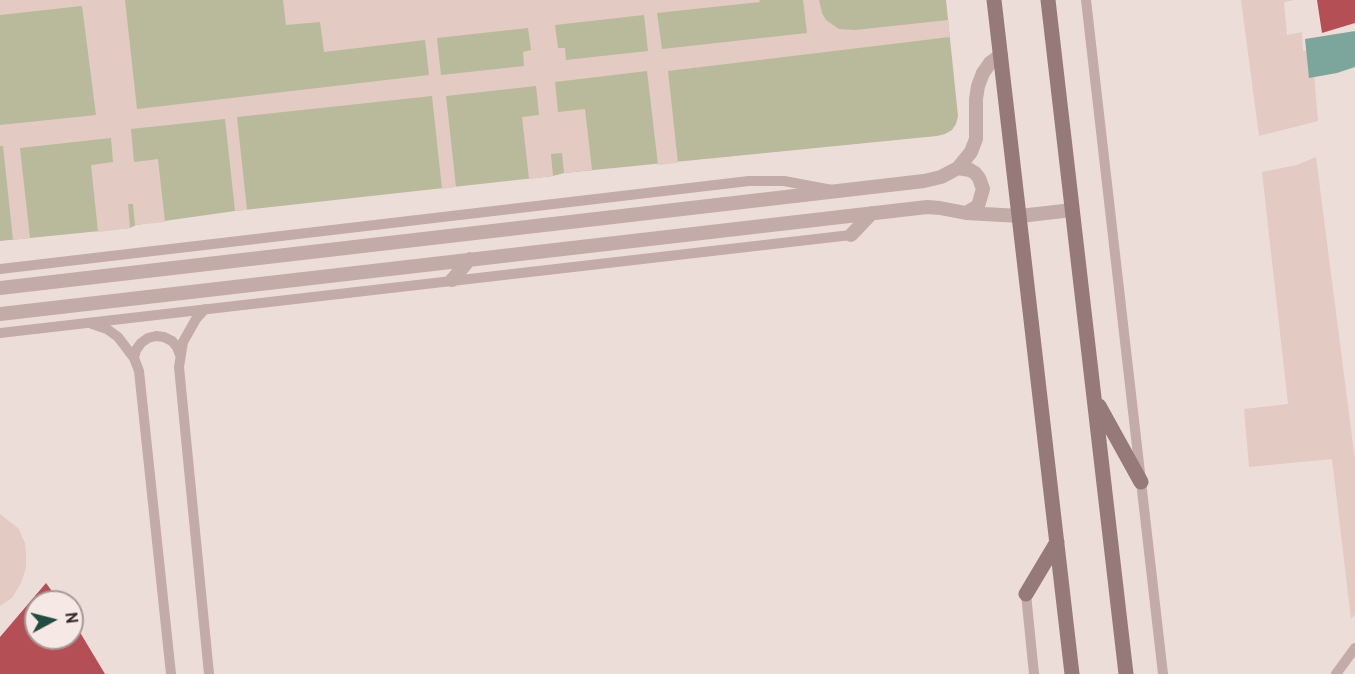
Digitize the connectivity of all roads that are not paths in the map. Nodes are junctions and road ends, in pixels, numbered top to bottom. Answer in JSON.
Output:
{"nodes":[{"id":1,"x":994,"y":0,"type":"edge"},
{"id":2,"x":1048,"y":0,"type":"edge"},
{"id":3,"x":1086,"y":0,"type":"edge"},
{"id":4,"x":1001,"y":55,"type":"junction"},
{"id":5,"x":958,"y":168,"type":"junction"},
{"id":6,"x":836,"y":191,"type":"junction"},
{"id":7,"x":1072,"y":210,"type":"junction"},
{"id":8,"x":872,"y":213,"type":"junction"},
{"id":9,"x":966,"y":213,"type":"junction"},
{"id":10,"x":1020,"y":216,"type":"junction"},
{"id":11,"x":851,"y":235,"type":"joint"},
{"id":12,"x":470,"y":259,"type":"junction"},
{"id":13,"x":0,"y":269,"type":"edge"},
{"id":14,"x":452,"y":280,"type":"junction"},
{"id":15,"x":0,"y":288,"type":"edge"},
{"id":16,"x":205,"y":309,"type":"junction"},
{"id":17,"x":0,"y":314,"type":"edge"},
{"id":18,"x":86,"y":323,"type":"junction"},
{"id":19,"x":0,"y":333,"type":"edge"},
{"id":20,"x":180,"y":355,"type":"junction"},
{"id":21,"x":134,"y":358,"type":"junction"},
{"id":22,"x":1096,"y":401,"type":"junction"},
{"id":23,"x":1141,"y":482,"type":"junction"},
{"id":24,"x":1056,"y":542,"type":"junction"},
{"id":25,"x":1026,"y":594,"type":"joint"},
{"id":26,"x":1355,"y":648,"type":"edge"},
{"id":27,"x":171,"y":674,"type":"edge"},
{"id":28,"x":209,"y":674,"type":"edge"},
{"id":29,"x":1035,"y":674,"type":"edge"},
{"id":30,"x":1072,"y":674,"type":"edge"},
{"id":31,"x":1126,"y":674,"type":"edge"},
{"id":32,"x":1163,"y":674,"type":"edge"},
{"id":33,"x":1336,"y":674,"type":"edge"}],
"edges":[{"from":1,"to":4,"type":"main road"},
{"from":2,"to":7,"type":"main road"},
{"from":3,"to":23,"type":"street"},
{"from":4,"to":5,"type":"street"},
{"from":4,"to":10,"type":"main road"},
{"from":5,"to":6,"type":"street"},
{"from":5,"to":9,"type":"street"},
{"from":6,"to":13,"type":"street"},
{"from":6,"to":15,"type":"street"},
{"from":7,"to":10,"type":"street"},
{"from":7,"to":22,"type":"main road"},
{"from":8,"to":9,"type":"street"},
{"from":8,"to":11,"type":"street"},
{"from":8,"to":12,"type":"street"},
{"from":9,"to":10,"type":"street"},
{"from":10,"to":24,"type":"main road"},
{"from":11,"to":14,"type":"street"},
{"from":12,"to":14,"type":"street"},
{"from":12,"to":17,"type":"street"},
{"from":14,"to":16,"type":"street"},
{"from":16,"to":18,"type":"street"},
{"from":16,"to":20,"type":"street"},
{"from":18,"to":19,"type":"street"},
{"from":18,"to":21,"type":"street"},
{"from":20,"to":21,"type":"street"},
{"from":20,"to":28,"type":"street"},
{"from":21,"to":27,"type":"street"},
{"from":22,"to":23,"type":"main road"},
{"from":22,"to":31,"type":"main road"},
{"from":23,"to":32,"type":"street"},
{"from":24,"to":25,"type":"main road"},
{"from":24,"to":30,"type":"main road"},
{"from":25,"to":29,"type":"street"},
{"from":26,"to":33,"type":"street"}]}
